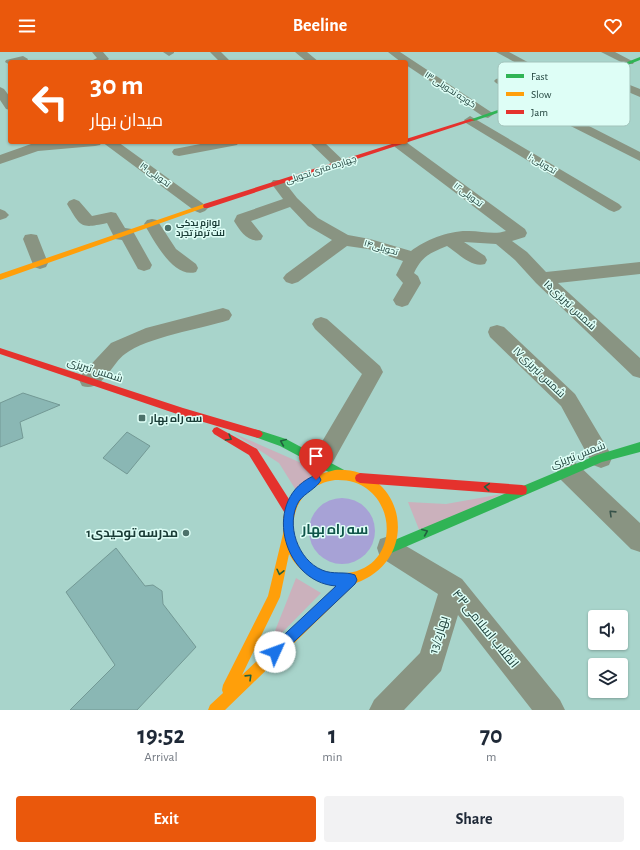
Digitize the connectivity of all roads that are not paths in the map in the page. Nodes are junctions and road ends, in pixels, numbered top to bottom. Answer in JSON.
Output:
{"nodes":[{"id":1,"x":98,"y":52,"type":"edge"},
{"id":2,"x":215,"y":52,"type":"edge"},
{"id":3,"x":300,"y":52,"type":"edge"},
{"id":4,"x":393,"y":52,"type":"edge"},
{"id":5,"x":501,"y":52,"type":"edge"},
{"id":6,"x":606,"y":52,"type":"edge"},
{"id":7,"x":23,"y":59,"type":"dead end"},
{"id":8,"x":19,"y":60,"type":"edge"},
{"id":9,"x":101,"y":60,"type":"edge"},
{"id":10,"x":224,"y":60,"type":"edge"},
{"id":11,"x":311,"y":60,"type":"edge"},
{"id":12,"x":405,"y":60,"type":"edge"},
{"id":13,"x":636,"y":60,"type":"edge"},
{"id":14,"x":408,"y":62,"type":"edge"},
{"id":15,"x":520,"y":62,"type":"edge"},
{"id":16,"x":630,"y":89,"type":"edge"},
{"id":17,"x":640,"y":93,"type":"edge"},
{"id":18,"x":498,"y":111,"type":"edge"},
{"id":19,"x":488,"y":114,"type":"junction"},
{"id":20,"x":470,"y":120,"type":"junction"},
{"id":21,"x":582,"y":126,"type":"edge"},
{"id":22,"x":408,"y":139,"type":"edge"},
{"id":23,"x":408,"y":140,"type":"edge"},
{"id":24,"x":54,"y":144,"type":"edge"},
{"id":25,"x":112,"y":144,"type":"edge"},
{"id":26,"x":221,"y":144,"type":"edge"},
{"id":27,"x":318,"y":144,"type":"edge"},
{"id":28,"x":394,"y":144,"type":"edge"},
{"id":29,"x":34,"y":145,"type":"edge"},
{"id":30,"x":178,"y":152,"type":"dead end"},
{"id":31,"x":640,"y":157,"type":"edge"},
{"id":32,"x":0,"y":160,"type":"edge"},
{"id":33,"x":340,"y":164,"type":"junction"},
{"id":34,"x":278,"y":183,"type":"junction"},
{"id":35,"x":292,"y":201,"type":"junction"},
{"id":36,"x":74,"y":204,"type":"dead end"},
{"id":37,"x":614,"y":207,"type":"dead end"},
{"id":38,"x":200,"y":208,"type":"junction"},
{"id":39,"x":152,"y":224,"type":"junction"},
{"id":40,"x":123,"y":234,"type":"junction"},
{"id":41,"x":255,"y":236,"type":"dead end"},
{"id":42,"x":31,"y":239,"type":"dead end"},
{"id":43,"x":449,"y":239,"type":"junction"},
{"id":44,"x":500,"y":239,"type":"junction"},
{"id":45,"x":344,"y":240,"type":"junction"},
{"id":46,"x":413,"y":258,"type":"junction"},
{"id":47,"x":480,"y":260,"type":"dead end"},
{"id":48,"x":40,"y":263,"type":"junction"},
{"id":49,"x":144,"y":265,"type":"dead end"},
{"id":50,"x":190,"y":268,"type":"dead end"},
{"id":51,"x":640,"y":268,"type":"edge"},
{"id":52,"x":0,"y":277,"type":"edge"},
{"id":53,"x":292,"y":278,"type":"dead end"},
{"id":54,"x":542,"y":279,"type":"junction"},
{"id":55,"x":402,"y":300,"type":"dead end"},
{"id":56,"x":223,"y":315,"type":"dead end"},
{"id":57,"x":321,"y":324,"type":"dead end"},
{"id":58,"x":496,"y":332,"type":"dead end"},
{"id":59,"x":0,"y":351,"type":"edge"},
{"id":60,"x":640,"y":370,"type":"edge"},
{"id":61,"x":89,"y":380,"type":"junction"},
{"id":62,"x":183,"y":412,"type":"junction"},
{"id":63,"x":640,"y":447,"type":"edge"},
{"id":64,"x":601,"y":458,"type":"junction"},
{"id":65,"x":321,"y":462,"type":"junction"},
{"id":66,"x":568,"y":471,"type":"junction"},
{"id":67,"x":342,"y":474,"type":"junction"},
{"id":68,"x":360,"y":478,"type":"junction"},
{"id":69,"x":526,"y":490,"type":"junction"},
{"id":70,"x":290,"y":511,"type":"junction"},
{"id":71,"x":288,"y":534,"type":"junction"},
{"id":72,"x":640,"y":540,"type":"edge"},
{"id":73,"x":389,"y":548,"type":"junction"},
{"id":74,"x":351,"y":580,"type":"junction"},
{"id":75,"x":453,"y":588,"type":"junction"},
{"id":76,"x":220,"y":708,"type":"edge"},
{"id":77,"x":384,"y":710,"type":"edge"},
{"id":78,"x":550,"y":710,"type":"edge"}],
"edges":[{"from":1,"to":9,"type":"street"},
{"from":2,"to":10,"type":"street"},
{"from":3,"to":11,"type":"street"},
{"from":4,"to":12,"type":"street","name":"کوچه تحویلی ۱۳"},
{"from":5,"to":15,"type":"street"},
{"from":6,"to":13,"type":"street"},
{"from":7,"to":8,"type":"street"},
{"from":14,"to":19,"type":"street","name":"کوچه تحویلی ۱۳"},
{"from":16,"to":17,"type":"street"},
{"from":18,"to":19,"type":"street","name":"چهارده متری تحویلی"},
{"from":19,"to":20,"type":"street","name":"چهارده متری تحویلی"},
{"from":20,"to":22,"type":"street","name":"چهارده متری تحویلی"},
{"from":20,"to":37,"type":"street","name":"تحویلی۱۰"},
{"from":21,"to":31,"type":"street"},
{"from":23,"to":44,"type":"street","name":"تحویلی۱۲"},
{"from":24,"to":29,"type":"street"},
{"from":25,"to":38,"type":"street","name":"تحویلی ۱۹"},
{"from":26,"to":30,"type":"street"},
{"from":27,"to":33,"type":"street"},
{"from":28,"to":33,"type":"street","name":"چهارده متری تحویلی"},
{"from":29,"to":32,"type":"street"},
{"from":33,"to":34,"type":"street","name":"چهارده متری تحویلی"},
{"from":34,"to":35,"type":"street","name":"تحویلی۱۴"},
{"from":34,"to":38,"type":"street","name":"چهارده متری تحویلی"},
{"from":35,"to":41,"type":"street"},
{"from":35,"to":45,"type":"street","name":"تحویلی۱۴"},
{"from":36,"to":40,"type":"street"},
{"from":38,"to":39,"type":"street","name":"چهارده متری تحویلی"},
{"from":39,"to":40,"type":"street","name":"چهارده متری تحویلی"},
{"from":39,"to":50,"type":"street"},
{"from":40,"to":48,"type":"street","name":"چهارده متری تحویلی"},
{"from":40,"to":49,"type":"street"},
{"from":42,"to":48,"type":"street"},
{"from":43,"to":44,"type":"street","name":"تحویلی۱۴"},
{"from":43,"to":46,"type":"street","name":"تحویلی۱۴"},
{"from":43,"to":47,"type":"street"},
{"from":44,"to":54,"type":"street","name":"شمس تبریزی۱۵"},
{"from":45,"to":46,"type":"street","name":"تحویلی۱۴"},
{"from":45,"to":53,"type":"street"},
{"from":46,"to":55,"type":"street"},
{"from":48,"to":52,"type":"street","name":"چهارده متری تحویلی"},
{"from":51,"to":54,"type":"street"},
{"from":54,"to":60,"type":"street","name":"شمس تبریزی۱۵"},
{"from":56,"to":61,"type":"street"},
{"from":57,"to":65,"type":"street"},
{"from":58,"to":64,"type":"street","name":"شمس تبریزی۱۷"},
{"from":59,"to":61,"type":"street","name":"شمس تبریزی"},
{"from":61,"to":62,"type":"street","name":"شمس تبریزی"},
{"from":65,"to":62,"type":"street","name":"شمس تبریزی","one_way":true},
{"from":62,"to":70,"type":"street","name":"شمس تبریزی","one_way":true},
{"from":63,"to":64,"type":"street","name":"شمس تبریزی"},
{"from":64,"to":66,"type":"street","name":"شمس تبریزی"},
{"from":65,"to":67,"type":"street","name":"شمس تبریزی"},
{"from":66,"to":69,"type":"street","name":"شمس تبریزی"},
{"from":72,"to":66,"type":"street","one_way":true},
{"from":67,"to":68,"type":"street"},
{"from":67,"to":70,"type":"street"},
{"from":69,"to":68,"type":"street","one_way":true},
{"from":68,"to":73,"type":"street"},
{"from":73,"to":69,"type":"street","name":"شمس تبریزی","one_way":true},
{"from":70,"to":71,"type":"street"},
{"from":71,"to":74,"type":"street"},
{"from":71,"to":76,"type":"street","one_way":true},
{"from":73,"to":74,"type":"street"},
{"from":73,"to":75,"type":"street","name":"انقلاب اسلامی۴۳"},
{"from":76,"to":74,"type":"street","one_way":true},
{"from":75,"to":77,"type":"street","name":"13/2بهار"},
{"from":75,"to":78,"type":"street","name":"انقلاب اسلامی۴۳"}]}
